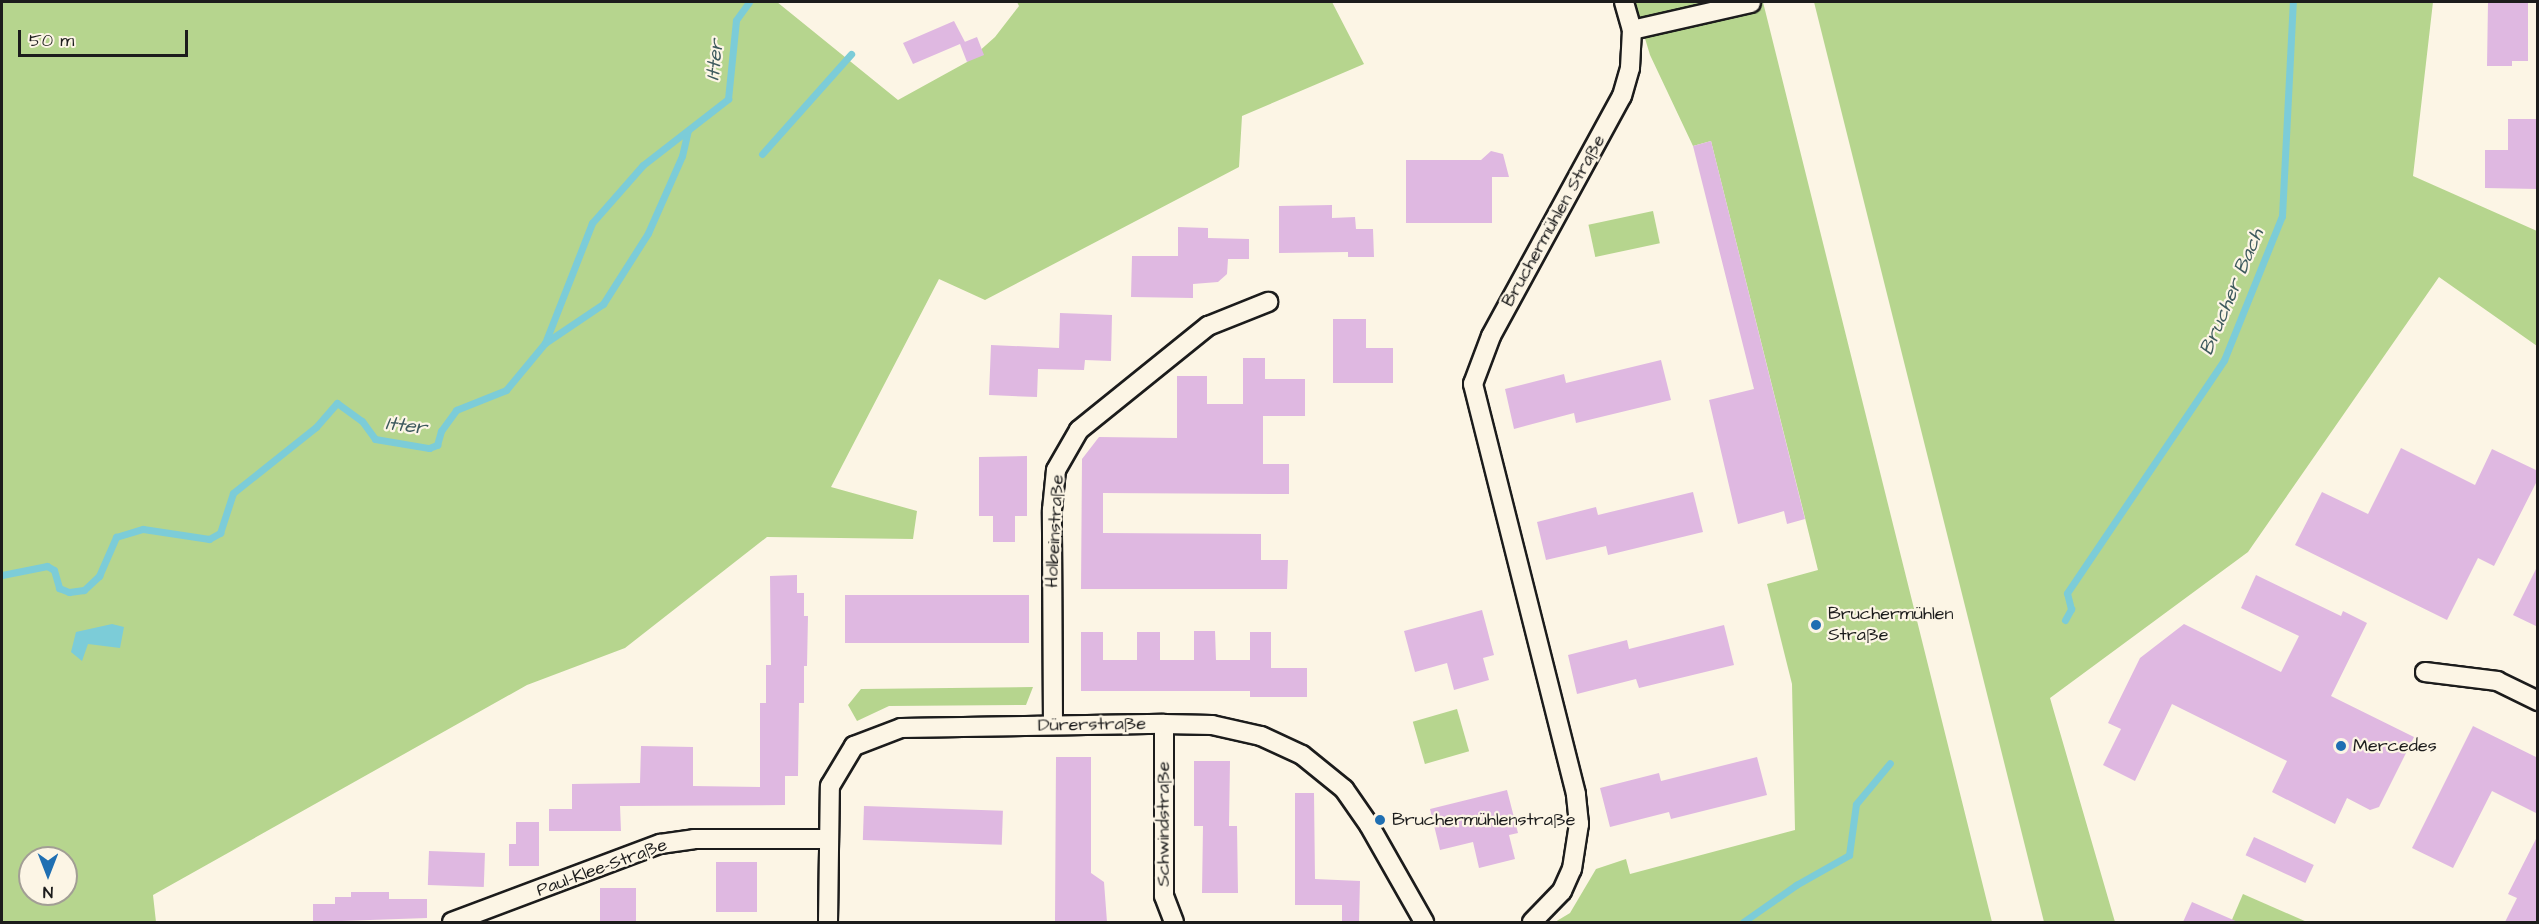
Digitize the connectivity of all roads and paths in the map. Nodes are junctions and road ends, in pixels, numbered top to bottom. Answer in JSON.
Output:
{"nodes":[{"id":1,"x":1624,"y":2,"type":"edge"},
{"id":2,"x":1751,"y":3,"type":"edge"},
{"id":3,"x":1632,"y":30,"type":"junction"},
{"id":4,"x":1268,"y":302,"type":"dead end"},
{"id":5,"x":2425,"y":672,"type":"dead end"},
{"id":6,"x":2538,"y":701,"type":"edge"},
{"id":7,"x":1164,"y":724,"type":"junction"},
{"id":8,"x":1053,"y":725,"type":"junction"},
{"id":9,"x":829,"y":839,"type":"junction"},
{"id":10,"x":453,"y":922,"type":"edge"},
{"id":11,"x":828,"y":922,"type":"edge"},
{"id":12,"x":1174,"y":922,"type":"edge"},
{"id":13,"x":1424,"y":922,"type":"edge"},
{"id":14,"x":1532,"y":922,"type":"edge"}],
"edges":[{"from":1,"to":3,"type":"street","name":"Bruchermühlen Straße"},
{"from":2,"to":3,"type":"street"},
{"from":3,"to":14,"type":"street","name":"Bruchermühlen Straße"},
{"from":4,"to":8,"type":"street","name":"Holbeinstraße"},
{"from":5,"to":6,"type":"street"},
{"from":7,"to":8,"type":"street","name":"Dürerstraße"},
{"from":7,"to":12,"type":"street","name":"Schwindstraße"},
{"from":7,"to":13,"type":"street","name":"Dürerstraße"},
{"from":8,"to":9,"type":"street","name":"Dürerstraße"},
{"from":9,"to":10,"type":"street","name":"Paul-Klee-Straße"},
{"from":9,"to":11,"type":"street","name":"Dürerstraße"}]}
